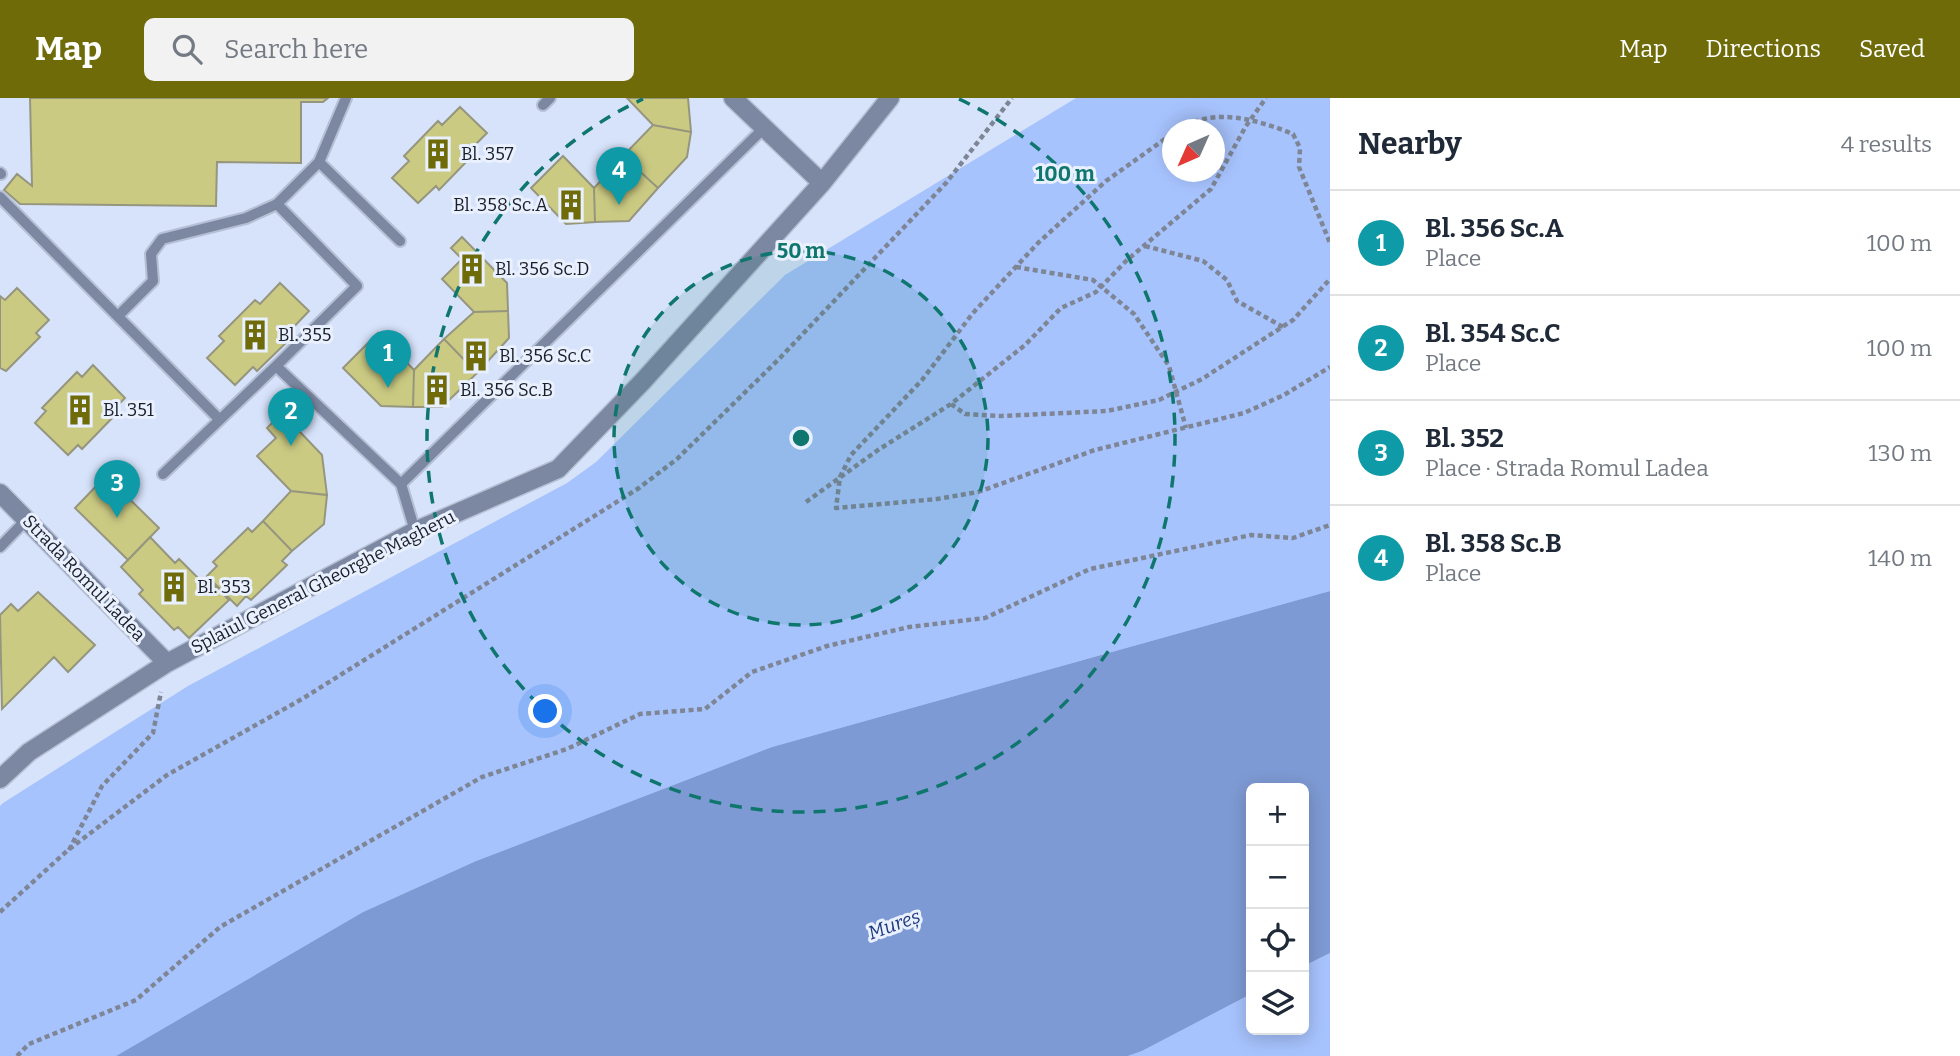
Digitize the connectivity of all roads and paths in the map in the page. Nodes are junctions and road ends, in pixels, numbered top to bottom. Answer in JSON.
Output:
{"nodes":[{"id":1,"x":346,"y":98,"type":"edge"},
{"id":2,"x":733,"y":98,"type":"edge"},
{"id":3,"x":890,"y":98,"type":"edge"},
{"id":4,"x":1012,"y":98,"type":"edge"},
{"id":5,"x":1266,"y":98,"type":"edge"},
{"id":6,"x":1206,"y":119,"type":"edge"},
{"id":7,"x":1250,"y":120,"type":"junction"},
{"id":8,"x":763,"y":130,"type":"junction"},
{"id":9,"x":1162,"y":141,"type":"edge"},
{"id":10,"x":319,"y":162,"type":"junction"},
{"id":11,"x":822,"y":183,"type":"junction"},
{"id":12,"x":0,"y":198,"type":"edge"},
{"id":13,"x":277,"y":204,"type":"junction"},
{"id":14,"x":400,"y":241,"type":"dead end"},
{"id":15,"x":1330,"y":243,"type":"edge"},
{"id":16,"x":1144,"y":246,"type":"junction"},
{"id":17,"x":1016,"y":267,"type":"junction"},
{"id":18,"x":1330,"y":279,"type":"edge"},
{"id":19,"x":1102,"y":286,"type":"junction"},
{"id":20,"x":118,"y":316,"type":"junction"},
{"id":21,"x":1283,"y":327,"type":"junction"},
{"id":22,"x":276,"y":366,"type":"junction"},
{"id":23,"x":1330,"y":367,"type":"edge"},
{"id":24,"x":1175,"y":393,"type":"junction"},
{"id":25,"x":951,"y":404,"type":"junction"},
{"id":26,"x":219,"y":419,"type":"junction"},
{"id":27,"x":1186,"y":428,"type":"junction"},
{"id":28,"x":163,"y":474,"type":"dead end"},
{"id":29,"x":840,"y":477,"type":"junction"},
{"id":30,"x":401,"y":484,"type":"junction"},
{"id":31,"x":0,"y":494,"type":"edge"},
{"id":32,"x":807,"y":502,"type":"dead end"},
{"id":33,"x":27,"y":519,"type":"junction"},
{"id":34,"x":1330,"y":525,"type":"edge"},
{"id":35,"x":415,"y":531,"type":"junction"},
{"id":36,"x":0,"y":547,"type":"edge"},
{"id":37,"x":167,"y":663,"type":"junction"},
{"id":38,"x":0,"y":779,"type":"edge"},
{"id":39,"x":68,"y":850,"type":"junction"},
{"id":40,"x":0,"y":912,"type":"edge"},
{"id":41,"x":17,"y":1056,"type":"edge"}],
"edges":[{"from":1,"to":10,"type":"lane"},
{"from":2,"to":8,"type":"street"},
{"from":3,"to":11,"type":"street","name":"Splaiul General Gheorghe Magheru"},
{"from":4,"to":39,"type":"path"},
{"from":5,"to":7,"type":"path"},
{"from":6,"to":7,"type":"path"},
{"from":7,"to":15,"type":"path"},
{"from":7,"to":16,"type":"path"},
{"from":8,"to":11,"type":"street"},
{"from":8,"to":30,"type":"lane"},
{"from":9,"to":17,"type":"path"},
{"from":10,"to":13,"type":"lane"},
{"from":10,"to":14,"type":"lane"},
{"from":11,"to":35,"type":"street","name":"Splaiul General Gheorghe Magheru"},
{"from":12,"to":20,"type":"lane"},
{"from":13,"to":20,"type":"lane"},
{"from":13,"to":22,"type":"lane"},
{"from":16,"to":19,"type":"path"},
{"from":16,"to":21,"type":"path"},
{"from":17,"to":19,"type":"path"},
{"from":17,"to":29,"type":"path"},
{"from":18,"to":21,"type":"path"},
{"from":19,"to":24,"type":"path"},
{"from":19,"to":25,"type":"path"},
{"from":20,"to":26,"type":"lane"},
{"from":21,"to":24,"type":"path"},
{"from":22,"to":26,"type":"lane"},
{"from":22,"to":30,"type":"lane"},
{"from":23,"to":27,"type":"path"},
{"from":24,"to":25,"type":"path"},
{"from":24,"to":27,"type":"path"},
{"from":25,"to":29,"type":"path"},
{"from":26,"to":28,"type":"lane"},
{"from":27,"to":29,"type":"path"},
{"from":29,"to":32,"type":"path"},
{"from":30,"to":35,"type":"lane"},
{"from":31,"to":33,"type":"street","name":"Strada Romul Ladea"},
{"from":33,"to":36,"type":"lane"},
{"from":33,"to":37,"type":"street","name":"Strada Romul Ladea"},
{"from":34,"to":41,"type":"path"},
{"from":35,"to":37,"type":"street","name":"Splaiul General Gheorghe Magheru"},
{"from":37,"to":38,"type":"street","name":"Splaiul General Gheorghe Magheru"},
{"from":37,"to":39,"type":"path"},
{"from":39,"to":40,"type":"path"}]}
